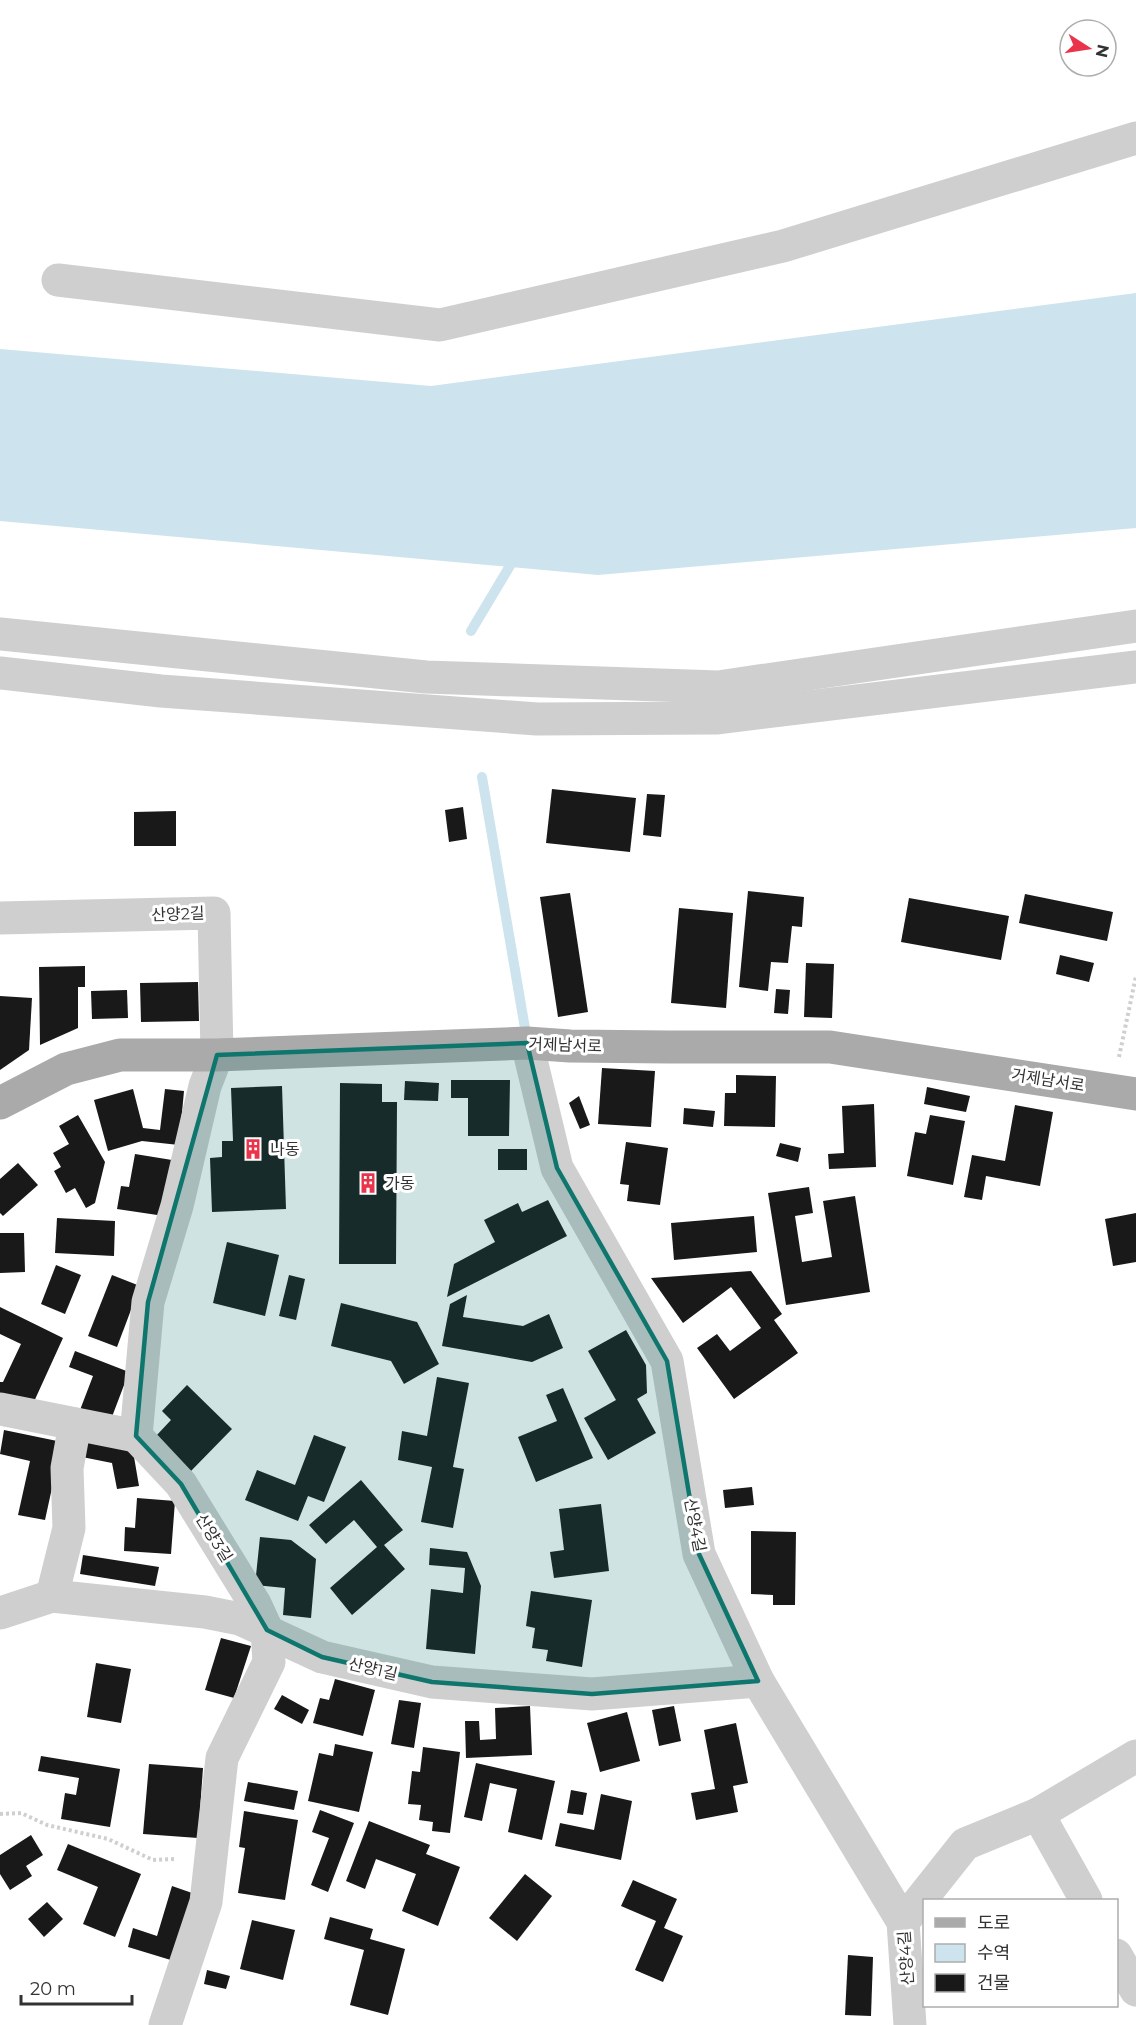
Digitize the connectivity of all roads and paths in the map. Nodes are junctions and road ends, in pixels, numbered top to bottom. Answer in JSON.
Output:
{"nodes":[{"id":1,"x":1136,"y":138,"type":"edge"},
{"id":2,"x":58,"y":280,"type":"dead end"},
{"id":3,"x":1136,"y":626,"type":"edge"},
{"id":4,"x":0,"y":634,"type":"edge"},
{"id":5,"x":1136,"y":667,"type":"edge"},
{"id":6,"x":0,"y":673,"type":"edge"},
{"id":7,"x":0,"y":918,"type":"edge"},
{"id":8,"x":1136,"y":976,"type":"edge"},
{"id":9,"x":527,"y":1043,"type":"junction"},
{"id":10,"x":217,"y":1055,"type":"junction"},
{"id":11,"x":1124,"y":1092,"type":"edge"},
{"id":12,"x":0,"y":1103,"type":"edge"},
{"id":13,"x":0,"y":1409,"type":"edge"},
{"id":14,"x":75,"y":1424,"type":"junction"},
{"id":15,"x":136,"y":1436,"type":"junction"},
{"id":16,"x":52,"y":1596,"type":"junction"},
{"id":17,"x":0,"y":1613,"type":"edge"},
{"id":18,"x":267,"y":1630,"type":"junction"},
{"id":19,"x":758,"y":1681,"type":"junction"},
{"id":20,"x":1136,"y":1756,"type":"edge"},
{"id":21,"x":0,"y":1814,"type":"edge"},
{"id":22,"x":1038,"y":1814,"type":"junction"},
{"id":23,"x":211,"y":1859,"type":"junction"},
{"id":24,"x":1085,"y":1899,"type":"edge"},
{"id":25,"x":903,"y":1922,"type":"junction"},
{"id":26,"x":1118,"y":1958,"type":"edge"},
{"id":27,"x":1136,"y":1990,"type":"edge"},
{"id":28,"x":165,"y":2025,"type":"edge"},
{"id":29,"x":910,"y":2025,"type":"edge"}],
"edges":[{"from":1,"to":2,"type":"street"},
{"from":3,"to":4,"type":"street"},
{"from":5,"to":6,"type":"street"},
{"from":7,"to":10,"type":"street","name":"산양2길"},
{"from":8,"to":11,"type":"path"},
{"from":9,"to":10,"type":"main road","name":"거제남서로"},
{"from":9,"to":11,"type":"main road","name":"거제남서로"},
{"from":9,"to":19,"type":"street","name":"산양4길"},
{"from":10,"to":12,"type":"main road","name":"거제남서로"},
{"from":10,"to":15,"type":"street"},
{"from":13,"to":14,"type":"street"},
{"from":14,"to":15,"type":"street"},
{"from":14,"to":16,"type":"street"},
{"from":15,"to":18,"type":"street","name":"산양3길"},
{"from":16,"to":17,"type":"street","name":"산양1길"},
{"from":16,"to":18,"type":"street","name":"산양1길"},
{"from":18,"to":19,"type":"street","name":"산양1길"},
{"from":18,"to":23,"type":"street","name":"산양3길"},
{"from":19,"to":25,"type":"street","name":"산양4길"},
{"from":20,"to":22,"type":"street"},
{"from":21,"to":23,"type":"path"},
{"from":22,"to":24,"type":"street"},
{"from":22,"to":25,"type":"street"},
{"from":23,"to":28,"type":"street","name":"산양3길"},
{"from":25,"to":29,"type":"street","name":"산양4길"},
{"from":26,"to":27,"type":"street"}]}
